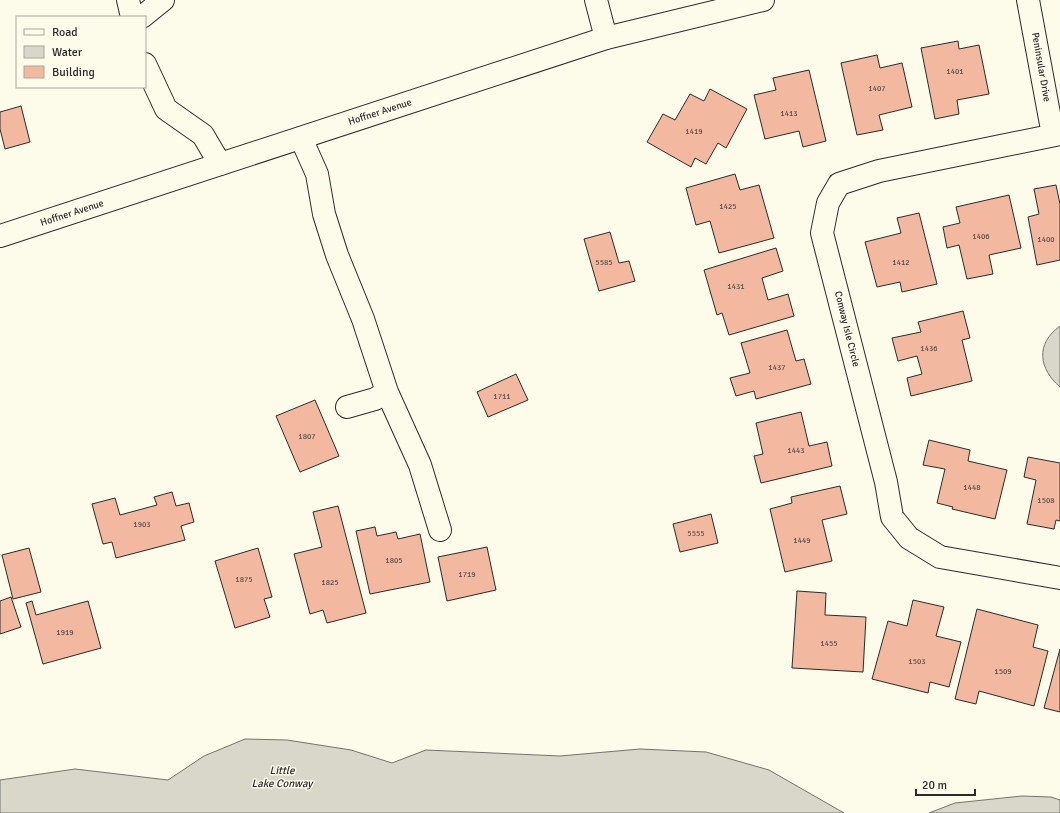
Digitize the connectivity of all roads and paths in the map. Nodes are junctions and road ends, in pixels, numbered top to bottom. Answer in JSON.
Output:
{"nodes":[{"id":1,"x":128,"y":0,"type":"edge"},
{"id":2,"x":163,"y":0,"type":"edge"},
{"id":3,"x":596,"y":0,"type":"edge"},
{"id":4,"x":763,"y":0,"type":"edge"},
{"id":5,"x":1028,"y":0,"type":"edge"},
{"id":6,"x":739,"y":3,"type":"edge"},
{"id":7,"x":132,"y":16,"type":"edge"},
{"id":8,"x":143,"y":16,"type":"edge"},
{"id":9,"x":606,"y":38,"type":"junction"},
{"id":10,"x":146,"y":66,"type":"edge"},
{"id":11,"x":1057,"y":134,"type":"edge"},
{"id":12,"x":301,"y":138,"type":"junction"},
{"id":13,"x":220,"y":164,"type":"junction"},
{"id":14,"x":0,"y":236,"type":"edge"},
{"id":15,"x":387,"y":392,"type":"junction"},
{"id":16,"x":347,"y":407,"type":"dead end"},
{"id":17,"x":440,"y":530,"type":"dead end"},
{"id":18,"x":1060,"y":578,"type":"edge"}],
"edges":[{"from":1,"to":7,"type":"street"},
{"from":2,"to":8,"type":"street"},
{"from":3,"to":9,"type":"street"},
{"from":4,"to":6,"type":"street","name":"Hoffner Avenue"},
{"from":5,"to":11,"type":"street","name":"Peninsular Drive"},
{"from":6,"to":9,"type":"street","name":"Hoffner Avenue"},
{"from":9,"to":12,"type":"street","name":"Hoffner Avenue"},
{"from":10,"to":13,"type":"street"},
{"from":11,"to":18,"type":"street","name":"Conway Isle Circle"},
{"from":12,"to":13,"type":"street","name":"Hoffner Avenue"},
{"from":12,"to":15,"type":"street"},
{"from":13,"to":14,"type":"street","name":"Hoffner Avenue"},
{"from":15,"to":16,"type":"street"},
{"from":15,"to":17,"type":"street"}]}
